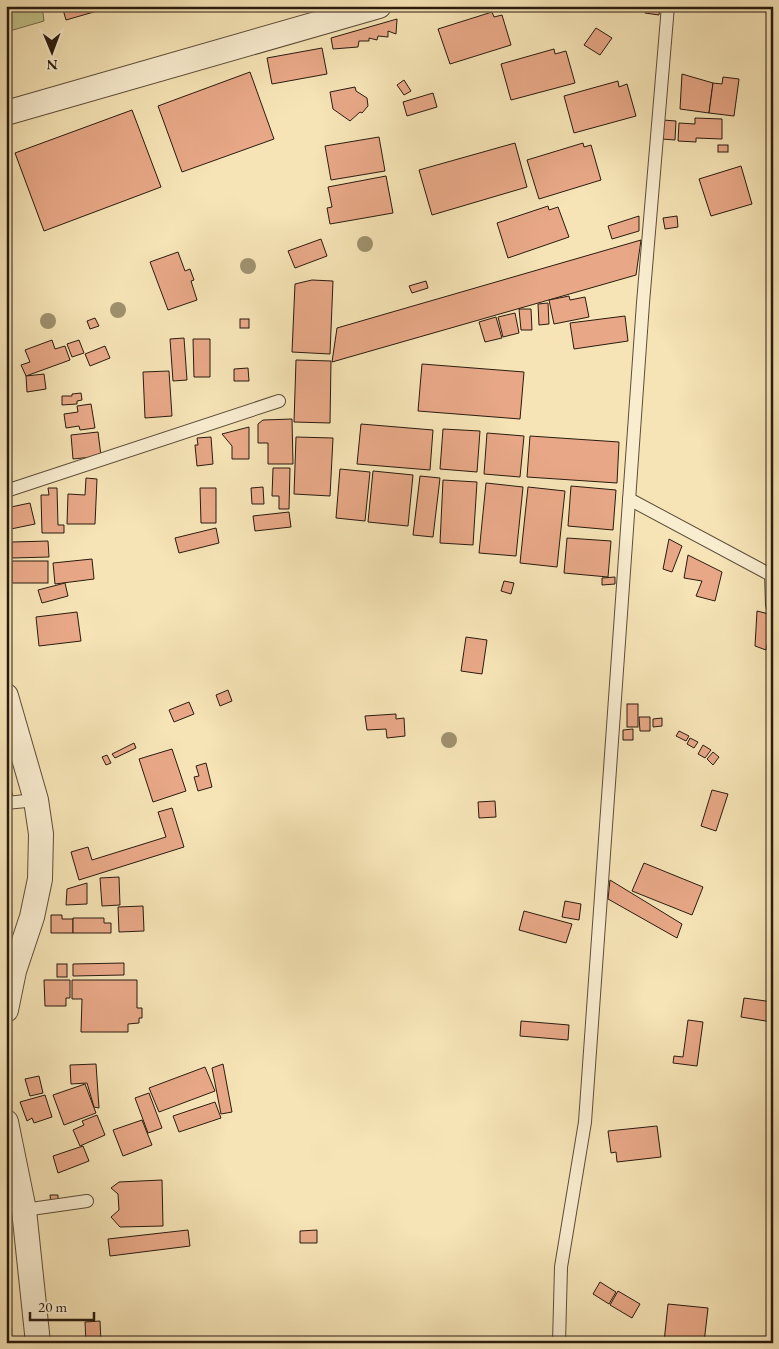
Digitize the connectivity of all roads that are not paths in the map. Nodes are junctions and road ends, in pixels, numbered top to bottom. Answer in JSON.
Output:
{"nodes":[{"id":1,"x":379,"y":6,"type":"edge"},
{"id":2,"x":668,"y":6,"type":"edge"},
{"id":3,"x":6,"y":113,"type":"edge"},
{"id":4,"x":279,"y":400,"type":"dead end"},
{"id":5,"x":6,"y":491,"type":"edge"},
{"id":6,"x":629,"y":498,"type":"junction"},
{"id":7,"x":772,"y":605,"type":"edge"},
{"id":8,"x":6,"y":696,"type":"edge"},
{"id":9,"x":36,"y":800,"type":"junction"},
{"id":10,"x":6,"y":803,"type":"edge"},
{"id":11,"x":6,"y":1010,"type":"edge"},
{"id":12,"x":6,"y":1122,"type":"edge"},
{"id":13,"x":88,"y":1200,"type":"dead end"},
{"id":14,"x":24,"y":1210,"type":"junction"},
{"id":15,"x":38,"y":1343,"type":"edge"},
{"id":16,"x":559,"y":1343,"type":"edge"}],
"edges":[{"from":1,"to":3,"type":"street"},
{"from":2,"to":6,"type":"lane"},
{"from":4,"to":5,"type":"lane"},
{"from":6,"to":7,"type":"lane"},
{"from":6,"to":16,"type":"lane"},
{"from":8,"to":9,"type":"street"},
{"from":9,"to":10,"type":"lane"},
{"from":9,"to":11,"type":"street"},
{"from":12,"to":14,"type":"street"},
{"from":13,"to":14,"type":"lane"},
{"from":14,"to":15,"type":"street"}]}
